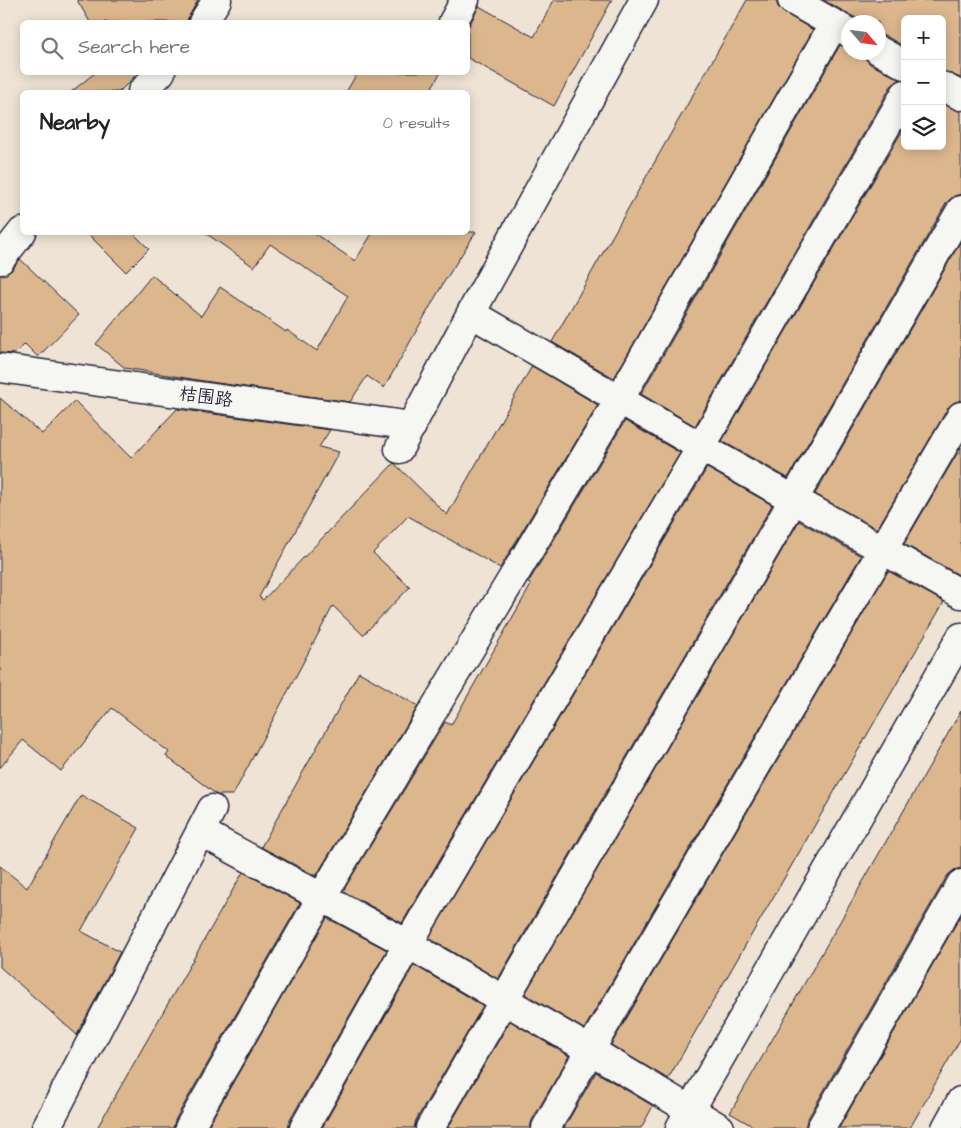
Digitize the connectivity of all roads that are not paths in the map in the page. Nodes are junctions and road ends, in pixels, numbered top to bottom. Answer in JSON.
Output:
{"nodes":[{"id":1,"x":217,"y":0,"type":"edge"},
{"id":2,"x":465,"y":0,"type":"edge"},
{"id":3,"x":644,"y":0,"type":"edge"},
{"id":4,"x":792,"y":0,"type":"edge"},
{"id":5,"x":204,"y":20,"type":"edge"},
{"id":6,"x":454,"y":20,"type":"edge"},
{"id":7,"x":841,"y":28,"type":"edge"},
{"id":8,"x":886,"y":54,"type":"edge"},
{"id":9,"x":901,"y":63,"type":"edge"},
{"id":10,"x":158,"y":75,"type":"edge"},
{"id":11,"x":946,"y":88,"type":"edge"},
{"id":12,"x":144,"y":90,"type":"edge"},
{"id":13,"x":961,"y":96,"type":"edge"},
{"id":14,"x":901,"y":101,"type":"edge"},
{"id":15,"x":961,"y":210,"type":"edge"},
{"id":16,"x":20,"y":235,"type":"edge"},
{"id":17,"x":0,"y":260,"type":"edge"},
{"id":18,"x":471,"y":313,"type":"junction"},
{"id":19,"x":0,"y":368,"type":"edge"},
{"id":20,"x":619,"y":400,"type":"junction"},
{"id":21,"x":961,"y":416,"type":"edge"},
{"id":22,"x":701,"y":447,"type":"junction"},
{"id":23,"x":794,"y":499,"type":"junction"},
{"id":24,"x":882,"y":550,"type":"junction"},
{"id":25,"x":961,"y":594,"type":"edge"},
{"id":26,"x":961,"y":636,"type":"edge"},
{"id":27,"x":961,"y":884,"type":"edge"},
{"id":28,"x":321,"y":898,"type":"junction"},
{"id":29,"x":408,"y":944,"type":"junction"},
{"id":30,"x":505,"y":1000,"type":"junction"},
{"id":31,"x":590,"y":1050,"type":"junction"},
{"id":32,"x":961,"y":1101,"type":"edge"},
{"id":33,"x":685,"y":1119,"type":"edge"},
{"id":34,"x":46,"y":1128,"type":"edge"},
{"id":35,"x":189,"y":1128,"type":"edge"},
{"id":36,"x":304,"y":1128,"type":"edge"},
{"id":37,"x":430,"y":1128,"type":"edge"},
{"id":38,"x":546,"y":1128,"type":"edge"},
{"id":39,"x":720,"y":1128,"type":"edge"},
{"id":40,"x":821,"y":1128,"type":"edge"},
{"id":41,"x":946,"y":1128,"type":"edge"}],
"edges":[{"from":1,"to":5,"type":"street"},
{"from":2,"to":6,"type":"street"},
{"from":3,"to":18,"type":"street"},
{"from":4,"to":7,"type":"street"},
{"from":7,"to":20,"type":"street"},
{"from":8,"to":9,"type":"street"},
{"from":10,"to":12,"type":"street"},
{"from":11,"to":13,"type":"street"},
{"from":14,"to":22,"type":"street"},
{"from":15,"to":23,"type":"street"},
{"from":16,"to":17,"type":"street"},
{"from":18,"to":19,"type":"street","name":"桔围路"},
{"from":18,"to":20,"type":"street"},
{"from":20,"to":22,"type":"street"},
{"from":20,"to":28,"type":"street"},
{"from":21,"to":24,"type":"street"},
{"from":22,"to":23,"type":"street"},
{"from":22,"to":29,"type":"street"},
{"from":23,"to":24,"type":"street"},
{"from":23,"to":30,"type":"street"},
{"from":24,"to":25,"type":"street"},
{"from":24,"to":31,"type":"street"},
{"from":26,"to":33,"type":"street"},
{"from":27,"to":40,"type":"street"},
{"from":28,"to":29,"type":"street"},
{"from":28,"to":34,"type":"street"},
{"from":28,"to":35,"type":"street"},
{"from":29,"to":30,"type":"street"},
{"from":29,"to":36,"type":"street"},
{"from":30,"to":31,"type":"street"},
{"from":30,"to":37,"type":"street"},
{"from":31,"to":33,"type":"street"},
{"from":31,"to":38,"type":"street"},
{"from":32,"to":41,"type":"street"},
{"from":33,"to":39,"type":"street"}]}
